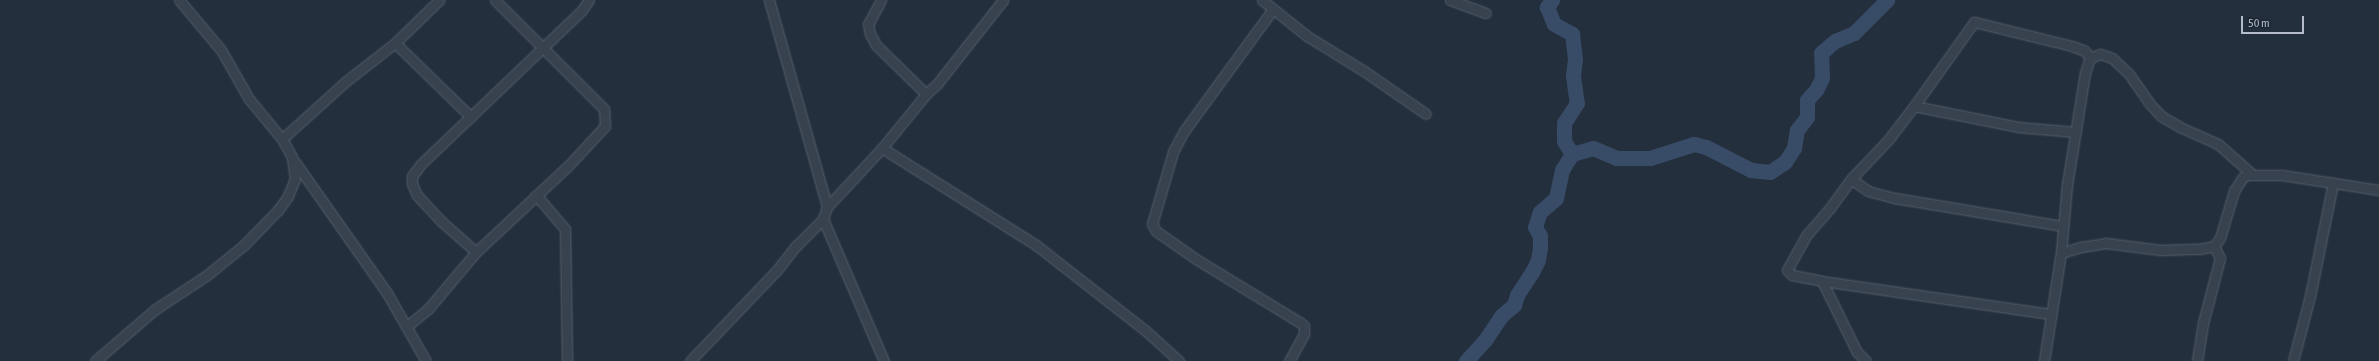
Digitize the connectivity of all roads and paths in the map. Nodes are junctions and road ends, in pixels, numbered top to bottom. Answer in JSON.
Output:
{"nodes":[{"id":1,"x":178,"y":0,"type":"edge"},
{"id":2,"x":439,"y":0,"type":"edge"},
{"id":3,"x":495,"y":0,"type":"edge"},
{"id":4,"x":589,"y":0,"type":"edge"},
{"id":5,"x":770,"y":0,"type":"edge"},
{"id":6,"x":881,"y":0,"type":"edge"},
{"id":7,"x":1003,"y":0,"type":"edge"},
{"id":8,"x":1262,"y":0,"type":"edge"},
{"id":9,"x":1450,"y":0,"type":"edge"},
{"id":10,"x":1273,"y":9,"type":"junction"},
{"id":11,"x":1486,"y":13,"type":"dead end"},
{"id":12,"x":395,"y":43,"type":"junction"},
{"id":13,"x":543,"y":46,"type":"junction"},
{"id":14,"x":2090,"y":58,"type":"junction"},
{"id":15,"x":926,"y":94,"type":"junction"},
{"id":16,"x":1914,"y":106,"type":"junction"},
{"id":17,"x":1426,"y":114,"type":"dead end"},
{"id":18,"x":471,"y":117,"type":"junction"},
{"id":19,"x":2076,"y":132,"type":"junction"},
{"id":20,"x":282,"y":138,"type":"junction"},
{"id":21,"x":882,"y":148,"type":"junction"},
{"id":22,"x":292,"y":157,"type":"junction"},
{"id":23,"x":2252,"y":174,"type":"junction"},
{"id":24,"x":1851,"y":179,"type":"junction"},
{"id":25,"x":2333,"y":183,"type":"junction"},
{"id":26,"x":2379,"y":190,"type":"edge"},
{"id":27,"x":536,"y":195,"type":"junction"},
{"id":28,"x":826,"y":207,"type":"junction"},
{"id":29,"x":823,"y":219,"type":"junction"},
{"id":30,"x":2062,"y":226,"type":"junction"},
{"id":31,"x":2214,"y":246,"type":"junction"},
{"id":32,"x":476,"y":252,"type":"junction"},
{"id":33,"x":2061,"y":253,"type":"junction"},
{"id":34,"x":1822,"y":281,"type":"junction"},
{"id":35,"x":2050,"y":314,"type":"junction"},
{"id":36,"x":407,"y":326,"type":"junction"},
{"id":37,"x":95,"y":361,"type":"edge"},
{"id":38,"x":426,"y":361,"type":"edge"},
{"id":39,"x":567,"y":361,"type":"edge"},
{"id":40,"x":690,"y":361,"type":"edge"},
{"id":41,"x":884,"y":361,"type":"edge"},
{"id":42,"x":1179,"y":361,"type":"edge"},
{"id":43,"x":1289,"y":361,"type":"edge"},
{"id":44,"x":1866,"y":361,"type":"edge"},
{"id":45,"x":2044,"y":361,"type":"edge"},
{"id":46,"x":2198,"y":361,"type":"edge"},
{"id":47,"x":2293,"y":361,"type":"edge"}],
"edges":[{"from":1,"to":20,"type":"street"},
{"from":2,"to":12,"type":"street"},
{"from":3,"to":13,"type":"street"},
{"from":4,"to":13,"type":"street"},
{"from":5,"to":28,"type":"street"},
{"from":6,"to":15,"type":"street"},
{"from":7,"to":15,"type":"street"},
{"from":8,"to":10,"type":"street"},
{"from":9,"to":11,"type":"street"},
{"from":10,"to":17,"type":"street"},
{"from":10,"to":43,"type":"street"},
{"from":12,"to":18,"type":"street"},
{"from":12,"to":20,"type":"street"},
{"from":13,"to":18,"type":"street"},
{"from":13,"to":27,"type":"street"},
{"from":14,"to":16,"type":"street"},
{"from":14,"to":19,"type":"street"},
{"from":14,"to":23,"type":"street"},
{"from":15,"to":21,"type":"street"},
{"from":16,"to":19,"type":"street"},
{"from":16,"to":24,"type":"street"},
{"from":18,"to":32,"type":"street"},
{"from":19,"to":30,"type":"street"},
{"from":20,"to":22,"type":"street"},
{"from":21,"to":28,"type":"street"},
{"from":21,"to":42,"type":"street"},
{"from":22,"to":36,"type":"street"},
{"from":22,"to":37,"type":"street"},
{"from":23,"to":25,"type":"street"},
{"from":23,"to":31,"type":"street"},
{"from":24,"to":30,"type":"street"},
{"from":24,"to":34,"type":"street"},
{"from":25,"to":26,"type":"street"},
{"from":25,"to":47,"type":"street"},
{"from":27,"to":32,"type":"street"},
{"from":27,"to":39,"type":"street"},
{"from":28,"to":29,"type":"street"},
{"from":29,"to":40,"type":"street"},
{"from":29,"to":41,"type":"street"},
{"from":30,"to":33,"type":"street"},
{"from":31,"to":33,"type":"street"},
{"from":31,"to":46,"type":"street"},
{"from":32,"to":36,"type":"street"},
{"from":33,"to":35,"type":"street"},
{"from":34,"to":35,"type":"street"},
{"from":34,"to":44,"type":"street"},
{"from":35,"to":45,"type":"street"},
{"from":36,"to":38,"type":"street"}]}
